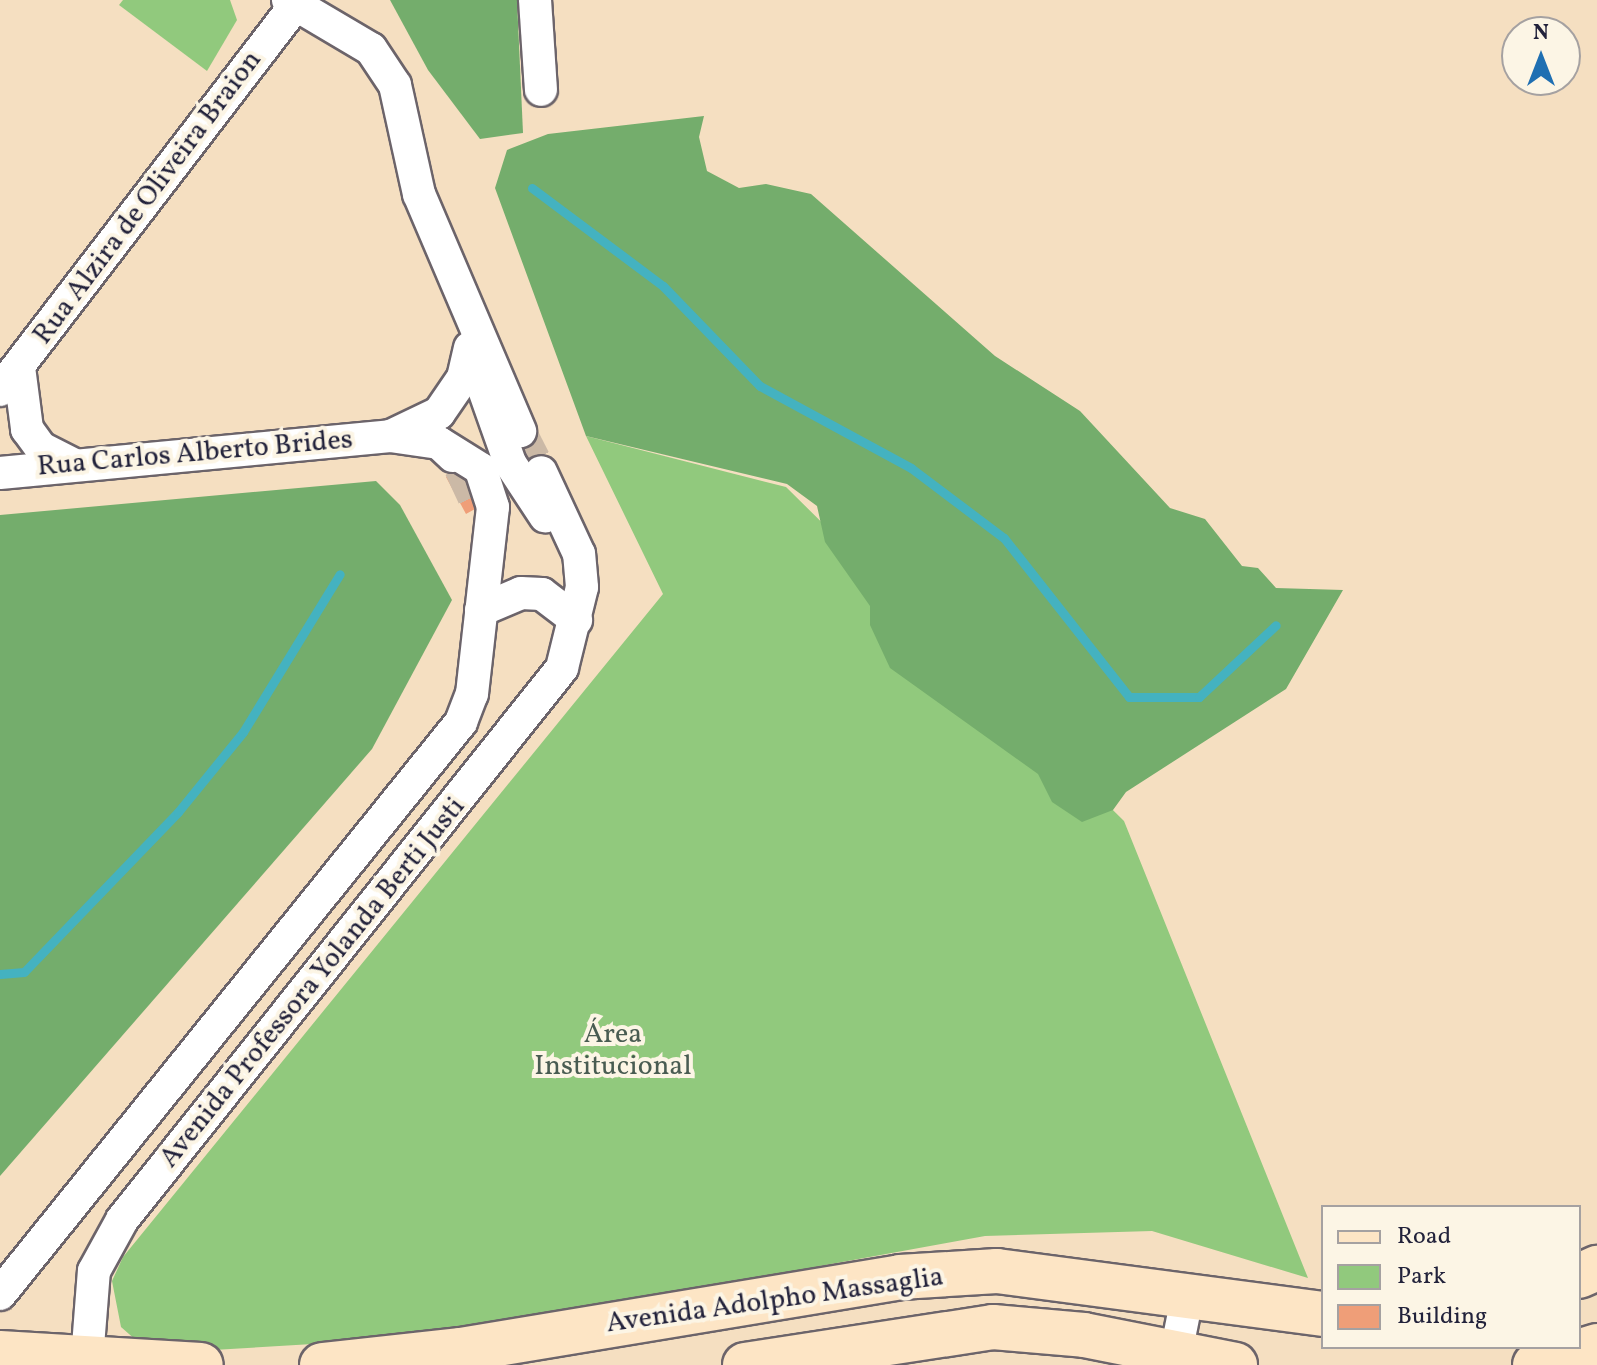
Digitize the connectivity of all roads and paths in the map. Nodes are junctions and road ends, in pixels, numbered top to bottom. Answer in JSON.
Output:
{"nodes":[{"id":1,"x":535,"y":0,"type":"edge"},
{"id":2,"x":291,"y":3,"type":"edge"},
{"id":3,"x":541,"y":90,"type":"dead end"},
{"id":4,"x":453,"y":267,"type":"junction"},
{"id":5,"x":471,"y":347,"type":"junction"},
{"id":6,"x":10,"y":378,"type":"edge"},
{"id":7,"x":520,"y":431,"type":"tunnel mouth"},
{"id":8,"x":390,"y":436,"type":"junction"},
{"id":9,"x":431,"y":441,"type":"junction"},
{"id":10,"x":74,"y":465,"type":"junction"},
{"id":11,"x":460,"y":468,"type":"tunnel mouth"},
{"id":12,"x":541,"y":472,"type":"tunnel mouth"},
{"id":13,"x":0,"y":473,"type":"edge"},
{"id":14,"x":478,"y":507,"type":"tunnel mouth"},
{"id":15,"x":485,"y":543,"type":"junction"},
{"id":16,"x":579,"y":554,"type":"junction"},
{"id":17,"x":481,"y":610,"type":"junction"},
{"id":18,"x":576,"y":620,"type":"junction"},
{"id":19,"x":1188,"y":1293,"type":"junction"},
{"id":20,"x":0,"y":1294,"type":"edge"},
{"id":21,"x":1321,"y":1314,"type":"edge"},
{"id":22,"x":1597,"y":1346,"type":"edge"},
{"id":23,"x":0,"y":1353,"type":"edge"},
{"id":24,"x":1176,"y":1353,"type":"junction"},
{"id":25,"x":88,"y":1362,"type":"edge"},
{"id":26,"x":201,"y":1365,"type":"edge"},
{"id":27,"x":322,"y":1365,"type":"edge"},
{"id":28,"x":745,"y":1365,"type":"edge"},
{"id":29,"x":1235,"y":1365,"type":"edge"},
{"id":30,"x":1535,"y":1365,"type":"edge"}],
"edges":[{"from":1,"to":3,"type":"street"},
{"from":2,"to":4,"type":"street"},
{"from":2,"to":6,"type":"street","name":"Rua Alzira de Oliveira Braion"},
{"from":4,"to":5,"type":"street"},
{"from":4,"to":7,"type":"street"},
{"from":5,"to":8,"type":"street","name":"Rua Carlos Alberto Brides"},
{"from":5,"to":16,"type":"street"},
{"from":6,"to":10,"type":"street"},
{"from":8,"to":9,"type":"street","name":"Rua Carlos Alberto Brides"},
{"from":8,"to":10,"type":"street","name":"Rua Carlos Alberto Brides"},
{"from":9,"to":11,"type":"street"},
{"from":9,"to":15,"type":"street"},
{"from":10,"to":13,"type":"street","name":"Rua Carlos Alberto Brides"},
{"from":12,"to":16,"type":"street"},
{"from":14,"to":15,"type":"street"},
{"from":15,"to":17,"type":"street","name":"Avenida Professora Yolanda Berti Justi"},
{"from":16,"to":18,"type":"street","name":"Avenida Professora Yolanda Berti Justi"},
{"from":17,"to":18,"type":"street"},
{"from":17,"to":20,"type":"street","name":"Avenida Professora Yolanda Berti Justi"},
{"from":18,"to":25,"type":"street","name":"Avenida Professora Yolanda Berti Justi"},
{"from":19,"to":21,"type":"main road","name":"Avenida Adolpho Massaglia"},
{"from":19,"to":24,"type":"street"},
{"from":19,"to":27,"type":"main road","name":"Avenida Adolpho Massaglia"},
{"from":22,"to":30,"type":"main road"},
{"from":23,"to":25,"type":"main road"},
{"from":24,"to":28,"type":"main road","name":"Avenida Adolpho Massaglia"},
{"from":24,"to":29,"type":"main road","name":"Avenida Adolpho Massaglia"},
{"from":25,"to":26,"type":"main road"}]}
